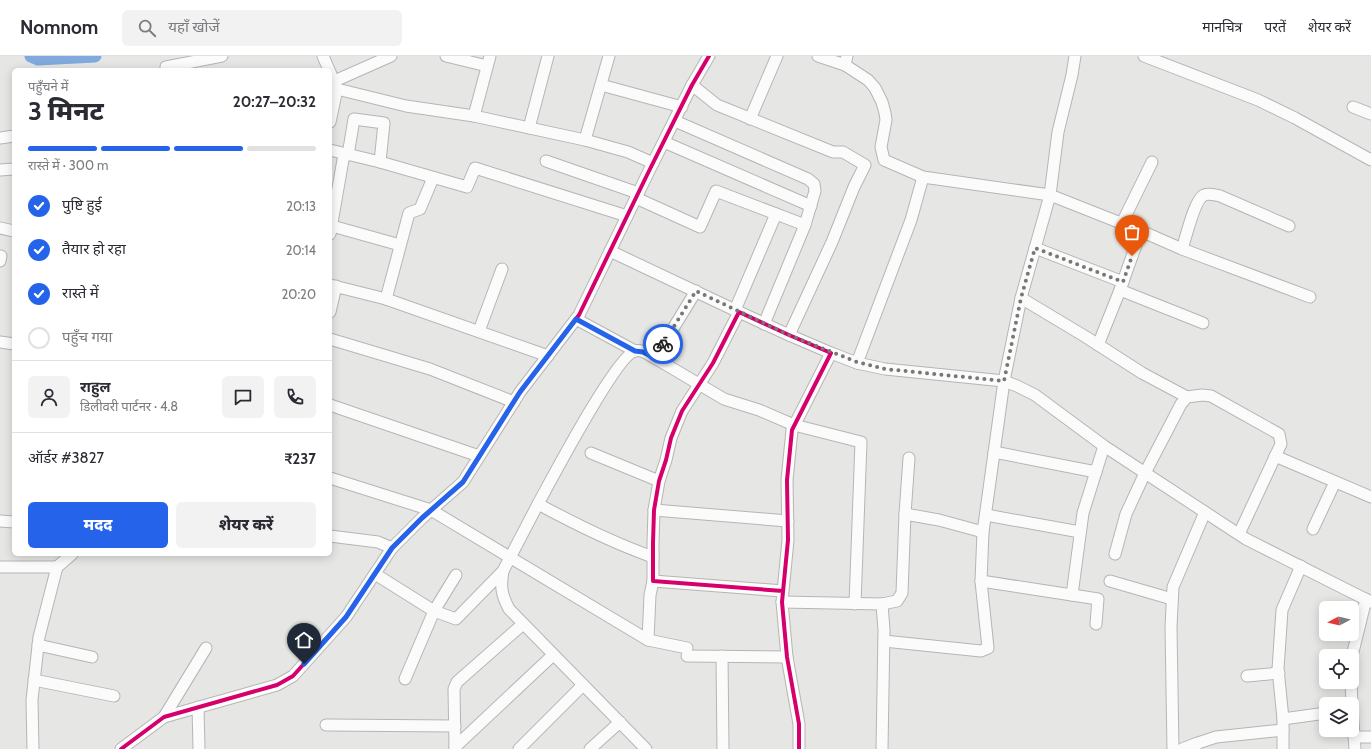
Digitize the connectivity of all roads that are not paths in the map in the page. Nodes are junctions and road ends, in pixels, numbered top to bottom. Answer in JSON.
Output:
{"nodes":[{"id":1,"x":222,"y":56,"type":"edge"},
{"id":2,"x":323,"y":56,"type":"edge"},
{"id":3,"x":391,"y":56,"type":"edge"},
{"id":4,"x":446,"y":56,"type":"edge"},
{"id":5,"x":548,"y":56,"type":"edge"},
{"id":6,"x":608,"y":56,"type":"edge"},
{"id":7,"x":708,"y":56,"type":"edge"},
{"id":8,"x":777,"y":56,"type":"edge"},
{"id":9,"x":818,"y":56,"type":"edge"},
{"id":10,"x":1075,"y":56,"type":"edge"},
{"id":11,"x":1144,"y":56,"type":"edge"},
{"id":12,"x":846,"y":60,"type":"edge"},
{"id":13,"x":489,"y":61,"type":"edge"},
{"id":14,"x":166,"y":68,"type":"edge"},
{"id":15,"x":328,"y":68,"type":"edge"},
{"id":16,"x":332,"y":79,"type":"edge"},
{"id":17,"x":601,"y":85,"type":"junction"},
{"id":18,"x":692,"y":85,"type":"junction"},
{"id":19,"x":682,"y":107,"type":"junction"},
{"id":20,"x":1353,"y":107,"type":"dead end"},
{"id":21,"x":1371,"y":114,"type":"edge"},
{"id":22,"x":474,"y":116,"type":"junction"},
{"id":23,"x":750,"y":119,"type":"junction"},
{"id":24,"x":675,"y":121,"type":"junction"},
{"id":25,"x":529,"y":128,"type":"junction"},
{"id":26,"x":12,"y":136,"type":"edge"},
{"id":27,"x":0,"y":138,"type":"edge"},
{"id":28,"x":585,"y":140,"type":"junction"},
{"id":29,"x":664,"y":142,"type":"junction"},
{"id":30,"x":332,"y":150,"type":"edge"},
{"id":31,"x":346,"y":154,"type":"junction"},
{"id":32,"x":1371,"y":160,"type":"edge"},
{"id":33,"x":546,"y":161,"type":"dead end"},
{"id":34,"x":380,"y":162,"type":"junction"},
{"id":35,"x":1152,"y":162,"type":"dead end"},
{"id":36,"x":653,"y":163,"type":"junction"},
{"id":37,"x":12,"y":169,"type":"edge"},
{"id":38,"x":0,"y":170,"type":"edge"},
{"id":39,"x":923,"y":177,"type":"junction"},
{"id":40,"x":433,"y":178,"type":"junction"},
{"id":41,"x":637,"y":195,"type":"junction"},
{"id":42,"x":1050,"y":195,"type":"junction"},
{"id":43,"x":811,"y":206,"type":"junction"},
{"id":44,"x":776,"y":214,"type":"junction"},
{"id":45,"x":627,"y":216,"type":"junction"},
{"id":46,"x":1122,"y":223,"type":"junction"},
{"id":47,"x":332,"y":225,"type":"edge"},
{"id":48,"x":805,"y":225,"type":"junction"},
{"id":49,"x":1288,"y":226,"type":"dead end"},
{"id":50,"x":0,"y":228,"type":"edge"},
{"id":51,"x":332,"y":230,"type":"edge"},
{"id":52,"x":12,"y":231,"type":"edge"},
{"id":53,"x":1141,"y":231,"type":"junction"},
{"id":54,"x":400,"y":245,"type":"junction"},
{"id":55,"x":1035,"y":248,"type":"junction"},
{"id":56,"x":1182,"y":249,"type":"junction"},
{"id":57,"x":610,"y":251,"type":"junction"},
{"id":58,"x":0,"y":256,"type":"edge"},
{"id":59,"x":0,"y":261,"type":"edge"},
{"id":60,"x":502,"y":269,"type":"dead end"},
{"id":61,"x":333,"y":285,"type":"edge"},
{"id":62,"x":1121,"y":286,"type":"junction"},
{"id":63,"x":696,"y":291,"type":"junction"},
{"id":64,"x":1310,"y":297,"type":"dead end"},
{"id":65,"x":1021,"y":298,"type":"junction"},
{"id":66,"x":386,"y":299,"type":"junction"},
{"id":67,"x":737,"y":311,"type":"junction"},
{"id":68,"x":576,"y":319,"type":"junction"},
{"id":69,"x":1203,"y":323,"type":"dead end"},
{"id":70,"x":764,"y":324,"type":"junction"},
{"id":71,"x":479,"y":331,"type":"junction"},
{"id":72,"x":789,"y":335,"type":"junction"},
{"id":73,"x":332,"y":340,"type":"edge"},
{"id":74,"x":0,"y":342,"type":"edge"},
{"id":75,"x":12,"y":344,"type":"edge"},
{"id":76,"x":1098,"y":345,"type":"junction"},
{"id":77,"x":635,"y":351,"type":"junction"},
{"id":78,"x":831,"y":353,"type":"junction"},
{"id":79,"x":548,"y":356,"type":"junction"},
{"id":80,"x":655,"y":358,"type":"junction"},
{"id":81,"x":857,"y":362,"type":"junction"},
{"id":82,"x":1004,"y":381,"type":"junction"},
{"id":83,"x":700,"y":384,"type":"junction"},
{"id":84,"x":1187,"y":397,"type":"junction"},
{"id":85,"x":514,"y":402,"type":"junction"},
{"id":86,"x":332,"y":407,"type":"edge"},
{"id":87,"x":794,"y":425,"type":"junction"},
{"id":88,"x":1104,"y":446,"type":"junction"},
{"id":89,"x":994,"y":452,"type":"junction"},
{"id":90,"x":590,"y":453,"type":"dead end"},
{"id":91,"x":479,"y":456,"type":"junction"},
{"id":92,"x":1275,"y":456,"type":"junction"},
{"id":93,"x":909,"y":458,"type":"dead end"},
{"id":94,"x":1096,"y":472,"type":"junction"},
{"id":95,"x":1145,"y":473,"type":"junction"},
{"id":96,"x":332,"y":479,"type":"edge"},
{"id":97,"x":659,"y":481,"type":"junction"},
{"id":98,"x":1335,"y":482,"type":"junction"},
{"id":99,"x":1371,"y":497,"type":"edge"},
{"id":100,"x":538,"y":504,"type":"junction"},
{"id":101,"x":431,"y":510,"type":"junction"},
{"id":102,"x":654,"y":510,"type":"junction"},
{"id":103,"x":1205,"y":512,"type":"junction"},
{"id":104,"x":905,"y":514,"type":"junction"},
{"id":105,"x":986,"y":515,"type":"junction"},
{"id":106,"x":0,"y":521,"type":"edge"},
{"id":107,"x":788,"y":521,"type":"junction"},
{"id":108,"x":12,"y":522,"type":"edge"},
{"id":109,"x":1313,"y":528,"type":"dead end"},
{"id":110,"x":984,"y":532,"type":"junction"},
{"id":111,"x":1080,"y":532,"type":"junction"},
{"id":112,"x":1239,"y":534,"type":"junction"},
{"id":113,"x":332,"y":536,"type":"edge"},
{"id":114,"x":392,"y":548,"type":"junction"},
{"id":115,"x":1115,"y":554,"type":"dead end"},
{"id":116,"x":70,"y":556,"type":"edge"},
{"id":117,"x":510,"y":557,"type":"junction"},
{"id":118,"x":653,"y":557,"type":"junction"},
{"id":119,"x":1301,"y":566,"type":"junction"},
{"id":120,"x":0,"y":567,"type":"edge"},
{"id":121,"x":57,"y":567,"type":"junction"},
{"id":122,"x":503,"y":571,"type":"junction"},
{"id":123,"x":375,"y":574,"type":"junction"},
{"id":124,"x":456,"y":574,"type":"dead end"},
{"id":125,"x":653,"y":581,"type":"junction"},
{"id":126,"x":981,"y":581,"type":"junction"},
{"id":127,"x":1110,"y":581,"type":"dead end"},
{"id":128,"x":1072,"y":595,"type":"junction"},
{"id":129,"x":783,"y":596,"type":"junction"},
{"id":130,"x":1172,"y":599,"type":"junction"},
{"id":131,"x":1368,"y":601,"type":"edge"},
{"id":132,"x":855,"y":604,"type":"junction"},
{"id":133,"x":882,"y":604,"type":"junction"},
{"id":134,"x":434,"y":610,"type":"junction"},
{"id":135,"x":523,"y":624,"type":"junction"},
{"id":136,"x":1096,"y":624,"type":"dead end"},
{"id":137,"x":648,"y":640,"type":"junction"},
{"id":138,"x":884,"y":641,"type":"junction"},
{"id":139,"x":38,"y":645,"type":"junction"},
{"id":140,"x":206,"y":648,"type":"dead end"},
{"id":141,"x":1354,"y":649,"type":"edge"},
{"id":142,"x":554,"y":655,"type":"junction"},
{"id":143,"x":722,"y":656,"type":"junction"},
{"id":144,"x":787,"y":656,"type":"junction"},
{"id":145,"x":92,"y":657,"type":"dead end"},
{"id":146,"x":1279,"y":673,"type":"junction"},
{"id":147,"x":1247,"y":676,"type":"dead end"},
{"id":148,"x":406,"y":679,"type":"dead end"},
{"id":149,"x":34,"y":680,"type":"junction"},
{"id":150,"x":583,"y":684,"type":"junction"},
{"id":151,"x":114,"y":696,"type":"dead end"},
{"id":152,"x":198,"y":708,"type":"junction"},
{"id":153,"x":1319,"y":715,"type":"edge"},
{"id":154,"x":164,"y":717,"type":"junction"},
{"id":155,"x":620,"y":722,"type":"junction"},
{"id":156,"x":326,"y":725,"type":"dead end"},
{"id":157,"x":1283,"y":725,"type":"junction"},
{"id":158,"x":455,"y":726,"type":"junction"},
{"id":159,"x":1354,"y":737,"type":"edge"},
{"id":160,"x":1359,"y":737,"type":"edge"},
{"id":161,"x":1371,"y":737,"type":"edge"},
{"id":162,"x":1195,"y":747,"type":"edge"},
{"id":163,"x":456,"y":748,"type":"edge"},
{"id":164,"x":33,"y":749,"type":"edge"},
{"id":165,"x":120,"y":749,"type":"edge"},
{"id":166,"x":199,"y":749,"type":"edge"},
{"id":167,"x":519,"y":749,"type":"edge"},
{"id":168,"x":590,"y":749,"type":"edge"},
{"id":169,"x":646,"y":749,"type":"edge"},
{"id":170,"x":723,"y":749,"type":"edge"},
{"id":171,"x":799,"y":749,"type":"edge"},
{"id":172,"x":882,"y":749,"type":"edge"},
{"id":173,"x":1173,"y":749,"type":"edge"},
{"id":174,"x":1182,"y":749,"type":"edge"},
{"id":175,"x":1283,"y":749,"type":"edge"},
{"id":176,"x":1354,"y":749,"type":"edge"}],
"edges":[{"from":1,"to":14,"type":"street"},
{"from":2,"to":15,"type":"street"},
{"from":3,"to":16,"type":"street"},
{"from":4,"to":13,"type":"street"},
{"from":5,"to":25,"type":"street"},
{"from":6,"to":17,"type":"street"},
{"from":7,"to":18,"type":"street"},
{"from":8,"to":23,"type":"street"},
{"from":9,"to":12,"type":"street"},
{"from":10,"to":42,"type":"street"},
{"from":11,"to":32,"type":"street"},
{"from":12,"to":39,"type":"street"},
{"from":13,"to":22,"type":"street"},
{"from":16,"to":22,"type":"street"},
{"from":17,"to":19,"type":"street"},
{"from":17,"to":28,"type":"street"},
{"from":18,"to":19,"type":"street"},
{"from":18,"to":23,"type":"street"},
{"from":19,"to":24,"type":"street"},
{"from":20,"to":21,"type":"street"},
{"from":22,"to":25,"type":"street"},
{"from":23,"to":72,"type":"street"},
{"from":24,"to":29,"type":"street"},
{"from":24,"to":43,"type":"street"},
{"from":25,"to":28,"type":"street"},
{"from":26,"to":27,"type":"street"},
{"from":28,"to":36,"type":"street"},
{"from":29,"to":36,"type":"street"},
{"from":29,"to":43,"type":"street"},
{"from":30,"to":31,"type":"street"},
{"from":31,"to":34,"type":"street"},
{"from":31,"to":34,"type":"street"},
{"from":31,"to":47,"type":"street"},
{"from":33,"to":41,"type":"street"},
{"from":34,"to":40,"type":"street"},
{"from":35,"to":46,"type":"street"},
{"from":36,"to":41,"type":"street"},
{"from":37,"to":38,"type":"street"},
{"from":39,"to":42,"type":"street"},
{"from":39,"to":81,"type":"street"},
{"from":40,"to":45,"type":"street"},
{"from":40,"to":54,"type":"street"},
{"from":41,"to":44,"type":"street"},
{"from":41,"to":45,"type":"street"},
{"from":42,"to":46,"type":"street"},
{"from":42,"to":55,"type":"street"},
{"from":43,"to":48,"type":"street"},
{"from":44,"to":48,"type":"street"},
{"from":44,"to":67,"type":"street"},
{"from":45,"to":57,"type":"street"},
{"from":46,"to":53,"type":"street"},
{"from":48,"to":70,"type":"street"},
{"from":49,"to":56,"type":"street"},
{"from":50,"to":52,"type":"street"},
{"from":51,"to":54,"type":"street"},
{"from":53,"to":56,"type":"street"},
{"from":53,"to":62,"type":"street"},
{"from":54,"to":66,"type":"street"},
{"from":55,"to":62,"type":"street"},
{"from":55,"to":65,"type":"street"},
{"from":56,"to":64,"type":"street"},
{"from":57,"to":63,"type":"street"},
{"from":57,"to":68,"type":"street"},
{"from":58,"to":59,"type":"street"},
{"from":60,"to":71,"type":"street"},
{"from":61,"to":66,"type":"street"},
{"from":62,"to":69,"type":"street"},
{"from":62,"to":76,"type":"street"},
{"from":63,"to":67,"type":"street"},
{"from":63,"to":80,"type":"street"},
{"from":65,"to":76,"type":"street"},
{"from":65,"to":82,"type":"street"},
{"from":66,"to":71,"type":"street"},
{"from":67,"to":70,"type":"street"},
{"from":67,"to":83,"type":"street"},
{"from":68,"to":77,"type":"street"},
{"from":68,"to":79,"type":"street"},
{"from":70,"to":72,"type":"street"},
{"from":71,"to":79,"type":"street"},
{"from":72,"to":78,"type":"street"},
{"from":73,"to":85,"type":"street"},
{"from":74,"to":75,"type":"street"},
{"from":76,"to":84,"type":"street"},
{"from":77,"to":80,"type":"street"},
{"from":77,"to":100,"type":"street"},
{"from":78,"to":81,"type":"street"},
{"from":78,"to":87,"type":"street"},
{"from":79,"to":85,"type":"street"},
{"from":80,"to":83,"type":"street"},
{"from":81,"to":82,"type":"street"},
{"from":82,"to":88,"type":"street"},
{"from":82,"to":89,"type":"street"},
{"from":83,"to":87,"type":"street"},
{"from":83,"to":97,"type":"street"},
{"from":84,"to":92,"type":"street"},
{"from":84,"to":95,"type":"street"},
{"from":85,"to":91,"type":"street"},
{"from":86,"to":91,"type":"street"},
{"from":87,"to":107,"type":"street"},
{"from":87,"to":132,"type":"street"},
{"from":88,"to":94,"type":"street"},
{"from":88,"to":95,"type":"street"},
{"from":89,"to":94,"type":"street"},
{"from":89,"to":105,"type":"street"},
{"from":90,"to":97,"type":"street"},
{"from":91,"to":101,"type":"street"},
{"from":92,"to":98,"type":"street"},
{"from":92,"to":112,"type":"street"},
{"from":93,"to":104,"type":"street"},
{"from":94,"to":111,"type":"street"},
{"from":95,"to":103,"type":"street"},
{"from":95,"to":115,"type":"street"},
{"from":96,"to":101,"type":"street"},
{"from":97,"to":102,"type":"street"},
{"from":98,"to":99,"type":"street"},
{"from":98,"to":109,"type":"street"},
{"from":100,"to":117,"type":"street"},
{"from":100,"to":118,"type":"street"},
{"from":101,"to":114,"type":"street"},
{"from":101,"to":117,"type":"street"},
{"from":102,"to":107,"type":"street"},
{"from":102,"to":118,"type":"street"},
{"from":103,"to":112,"type":"street"},
{"from":103,"to":130,"type":"street"},
{"from":104,"to":110,"type":"street"},
{"from":104,"to":133,"type":"street"},
{"from":105,"to":110,"type":"street"},
{"from":105,"to":111,"type":"street"},
{"from":106,"to":108,"type":"street"},
{"from":107,"to":129,"type":"street"},
{"from":110,"to":126,"type":"street"},
{"from":111,"to":128,"type":"street"},
{"from":112,"to":119,"type":"street"},
{"from":113,"to":114,"type":"street"},
{"from":114,"to":123,"type":"street"},
{"from":116,"to":121,"type":"street"},
{"from":117,"to":122,"type":"street"},
{"from":117,"to":137,"type":"street"},
{"from":118,"to":125,"type":"street"},
{"from":119,"to":131,"type":"street"},
{"from":119,"to":146,"type":"street"},
{"from":120,"to":121,"type":"street"},
{"from":121,"to":139,"type":"street"},
{"from":122,"to":134,"type":"street"},
{"from":122,"to":135,"type":"street"},
{"from":123,"to":134,"type":"street"},
{"from":123,"to":152,"type":"street"},
{"from":124,"to":134,"type":"street"},
{"from":125,"to":129,"type":"street"},
{"from":125,"to":137,"type":"street"},
{"from":126,"to":128,"type":"street"},
{"from":126,"to":138,"type":"street"},
{"from":127,"to":130,"type":"street"},
{"from":128,"to":136,"type":"street"},
{"from":129,"to":132,"type":"street"},
{"from":129,"to":144,"type":"street"},
{"from":130,"to":173,"type":"street"},
{"from":131,"to":141,"type":"street"},
{"from":132,"to":133,"type":"street"},
{"from":133,"to":138,"type":"street"},
{"from":134,"to":148,"type":"street"},
{"from":135,"to":142,"type":"street"},
{"from":135,"to":158,"type":"street"},
{"from":137,"to":143,"type":"street"},
{"from":138,"to":172,"type":"street"},
{"from":139,"to":145,"type":"street"},
{"from":139,"to":149,"type":"street"},
{"from":140,"to":154,"type":"street"},
{"from":142,"to":150,"type":"street"},
{"from":142,"to":163,"type":"street"},
{"from":143,"to":144,"type":"street"},
{"from":143,"to":170,"type":"street"},
{"from":144,"to":171,"type":"street"},
{"from":146,"to":147,"type":"street"},
{"from":146,"to":157,"type":"street"},
{"from":149,"to":151,"type":"street"},
{"from":149,"to":164,"type":"street"},
{"from":150,"to":155,"type":"street"},
{"from":150,"to":167,"type":"street"},
{"from":152,"to":154,"type":"street"},
{"from":152,"to":166,"type":"street"},
{"from":153,"to":157,"type":"street"},
{"from":154,"to":165,"type":"street"},
{"from":155,"to":168,"type":"street"},
{"from":155,"to":169,"type":"street"},
{"from":156,"to":158,"type":"street"},
{"from":157,"to":162,"type":"street"},
{"from":157,"to":175,"type":"street"},
{"from":158,"to":163,"type":"street"},
{"from":159,"to":176,"type":"street"},
{"from":160,"to":161,"type":"street"},
{"from":162,"to":174,"type":"street"}]}
